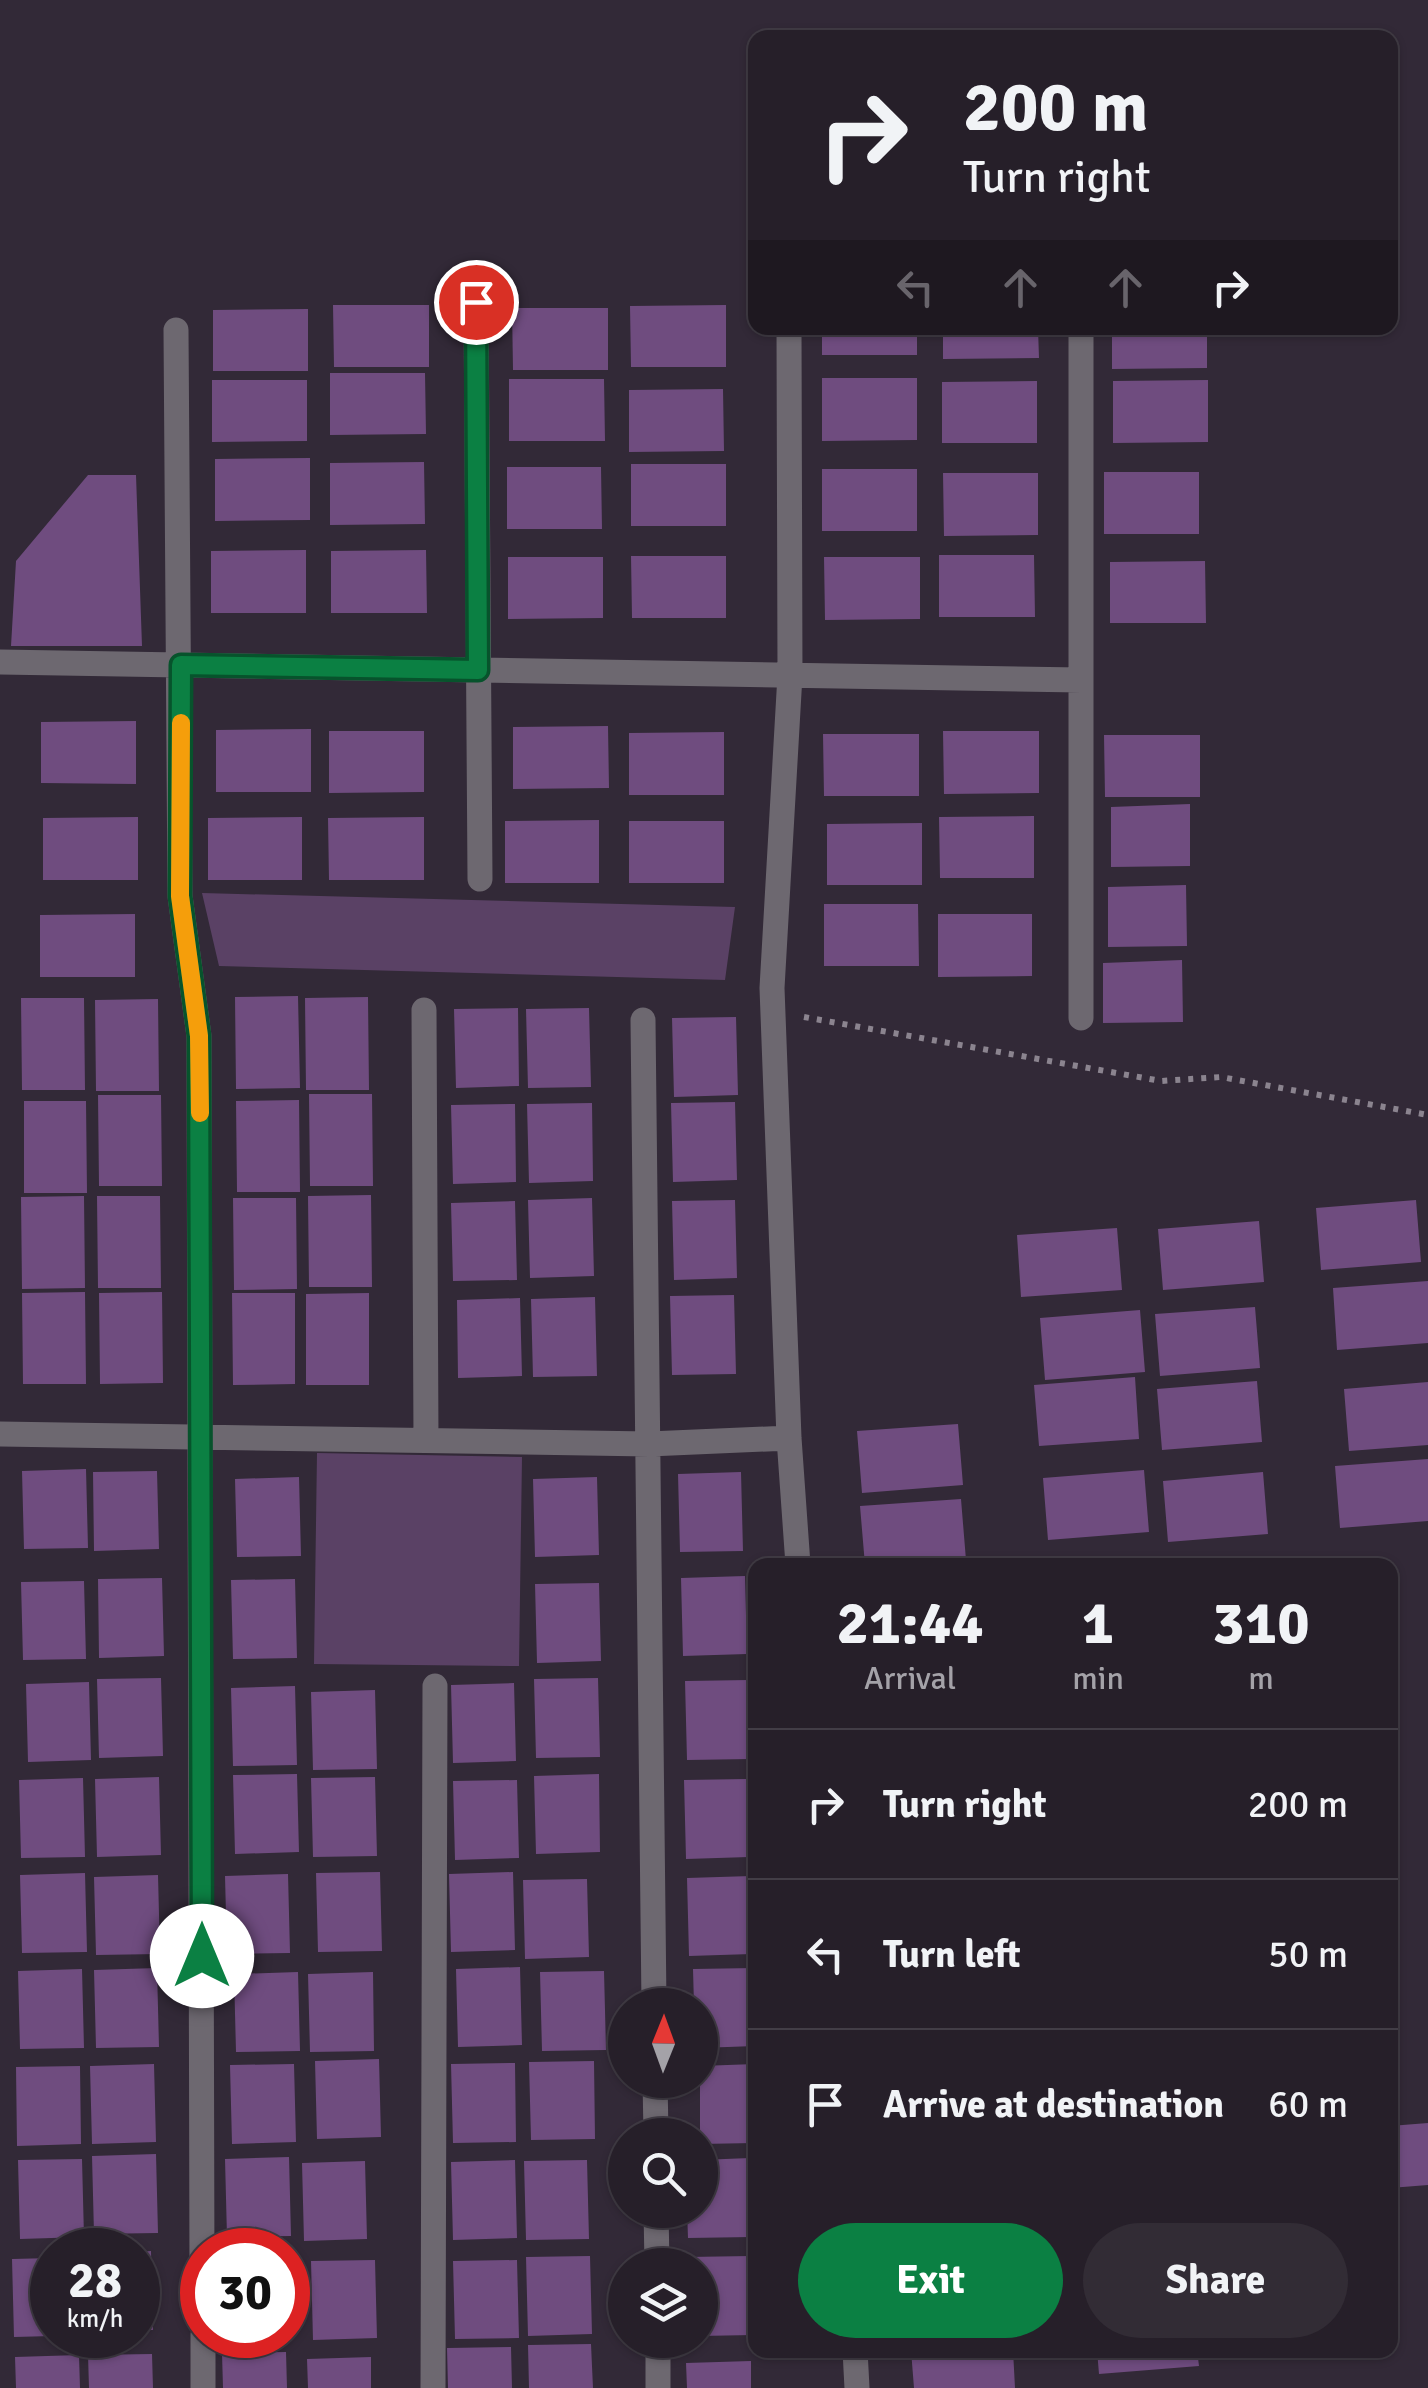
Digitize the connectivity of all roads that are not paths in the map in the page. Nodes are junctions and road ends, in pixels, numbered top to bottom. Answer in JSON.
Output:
{"nodes":[{"id":1,"x":476,"y":302,"type":"dead end"},
{"id":2,"x":176,"y":330,"type":"dead end"},
{"id":3,"x":790,"y":335,"type":"edge"},
{"id":4,"x":1081,"y":335,"type":"edge"},
{"id":5,"x":0,"y":662,"type":"edge"},
{"id":6,"x":181,"y":665,"type":"junction"},
{"id":7,"x":478,"y":670,"type":"junction"},
{"id":8,"x":790,"y":675,"type":"junction"},
{"id":9,"x":1080,"y":680,"type":"junction"},
{"id":10,"x":480,"y":879,"type":"dead end"},
{"id":11,"x":424,"y":1010,"type":"dead end"},
{"id":12,"x":1081,"y":1018,"type":"dead end"},
{"id":13,"x":643,"y":1020,"type":"dead end"},
{"id":14,"x":0,"y":1434,"type":"edge"},
{"id":15,"x":201,"y":1438,"type":"junction"},
{"id":16,"x":789,"y":1438,"type":"junction"},
{"id":17,"x":426,"y":1440,"type":"junction"},
{"id":18,"x":649,"y":1444,"type":"junction"},
{"id":19,"x":798,"y":1558,"type":"edge"},
{"id":20,"x":434,"y":1686,"type":"dead end"},
{"id":21,"x":654,"y":1988,"type":"edge"},
{"id":22,"x":202,"y":2228,"type":"edge"},
{"id":23,"x":202,"y":2358,"type":"edge"},
{"id":24,"x":658,"y":2358,"type":"edge"},
{"id":25,"x":855,"y":2358,"type":"edge"},
{"id":26,"x":203,"y":2388,"type":"edge"},
{"id":27,"x":433,"y":2388,"type":"edge"},
{"id":28,"x":658,"y":2388,"type":"edge"},
{"id":29,"x":857,"y":2388,"type":"edge"}],
"edges":[{"from":1,"to":7,"type":"street"},
{"from":2,"to":6,"type":"street"},
{"from":3,"to":8,"type":"street"},
{"from":4,"to":9,"type":"street"},
{"from":5,"to":6,"type":"street"},
{"from":6,"to":7,"type":"street"},
{"from":6,"to":15,"type":"street"},
{"from":7,"to":8,"type":"street"},
{"from":7,"to":10,"type":"street"},
{"from":8,"to":9,"type":"street"},
{"from":8,"to":16,"type":"street"},
{"from":9,"to":12,"type":"street"},
{"from":11,"to":17,"type":"street"},
{"from":13,"to":18,"type":"street"},
{"from":14,"to":15,"type":"street"},
{"from":15,"to":17,"type":"street"},
{"from":15,"to":22,"type":"street"},
{"from":16,"to":18,"type":"street"},
{"from":16,"to":19,"type":"street"},
{"from":17,"to":18,"type":"street"},
{"from":18,"to":21,"type":"street"},
{"from":20,"to":27,"type":"street"},
{"from":23,"to":26,"type":"street"},
{"from":24,"to":28,"type":"street"},
{"from":25,"to":29,"type":"street"}]}
